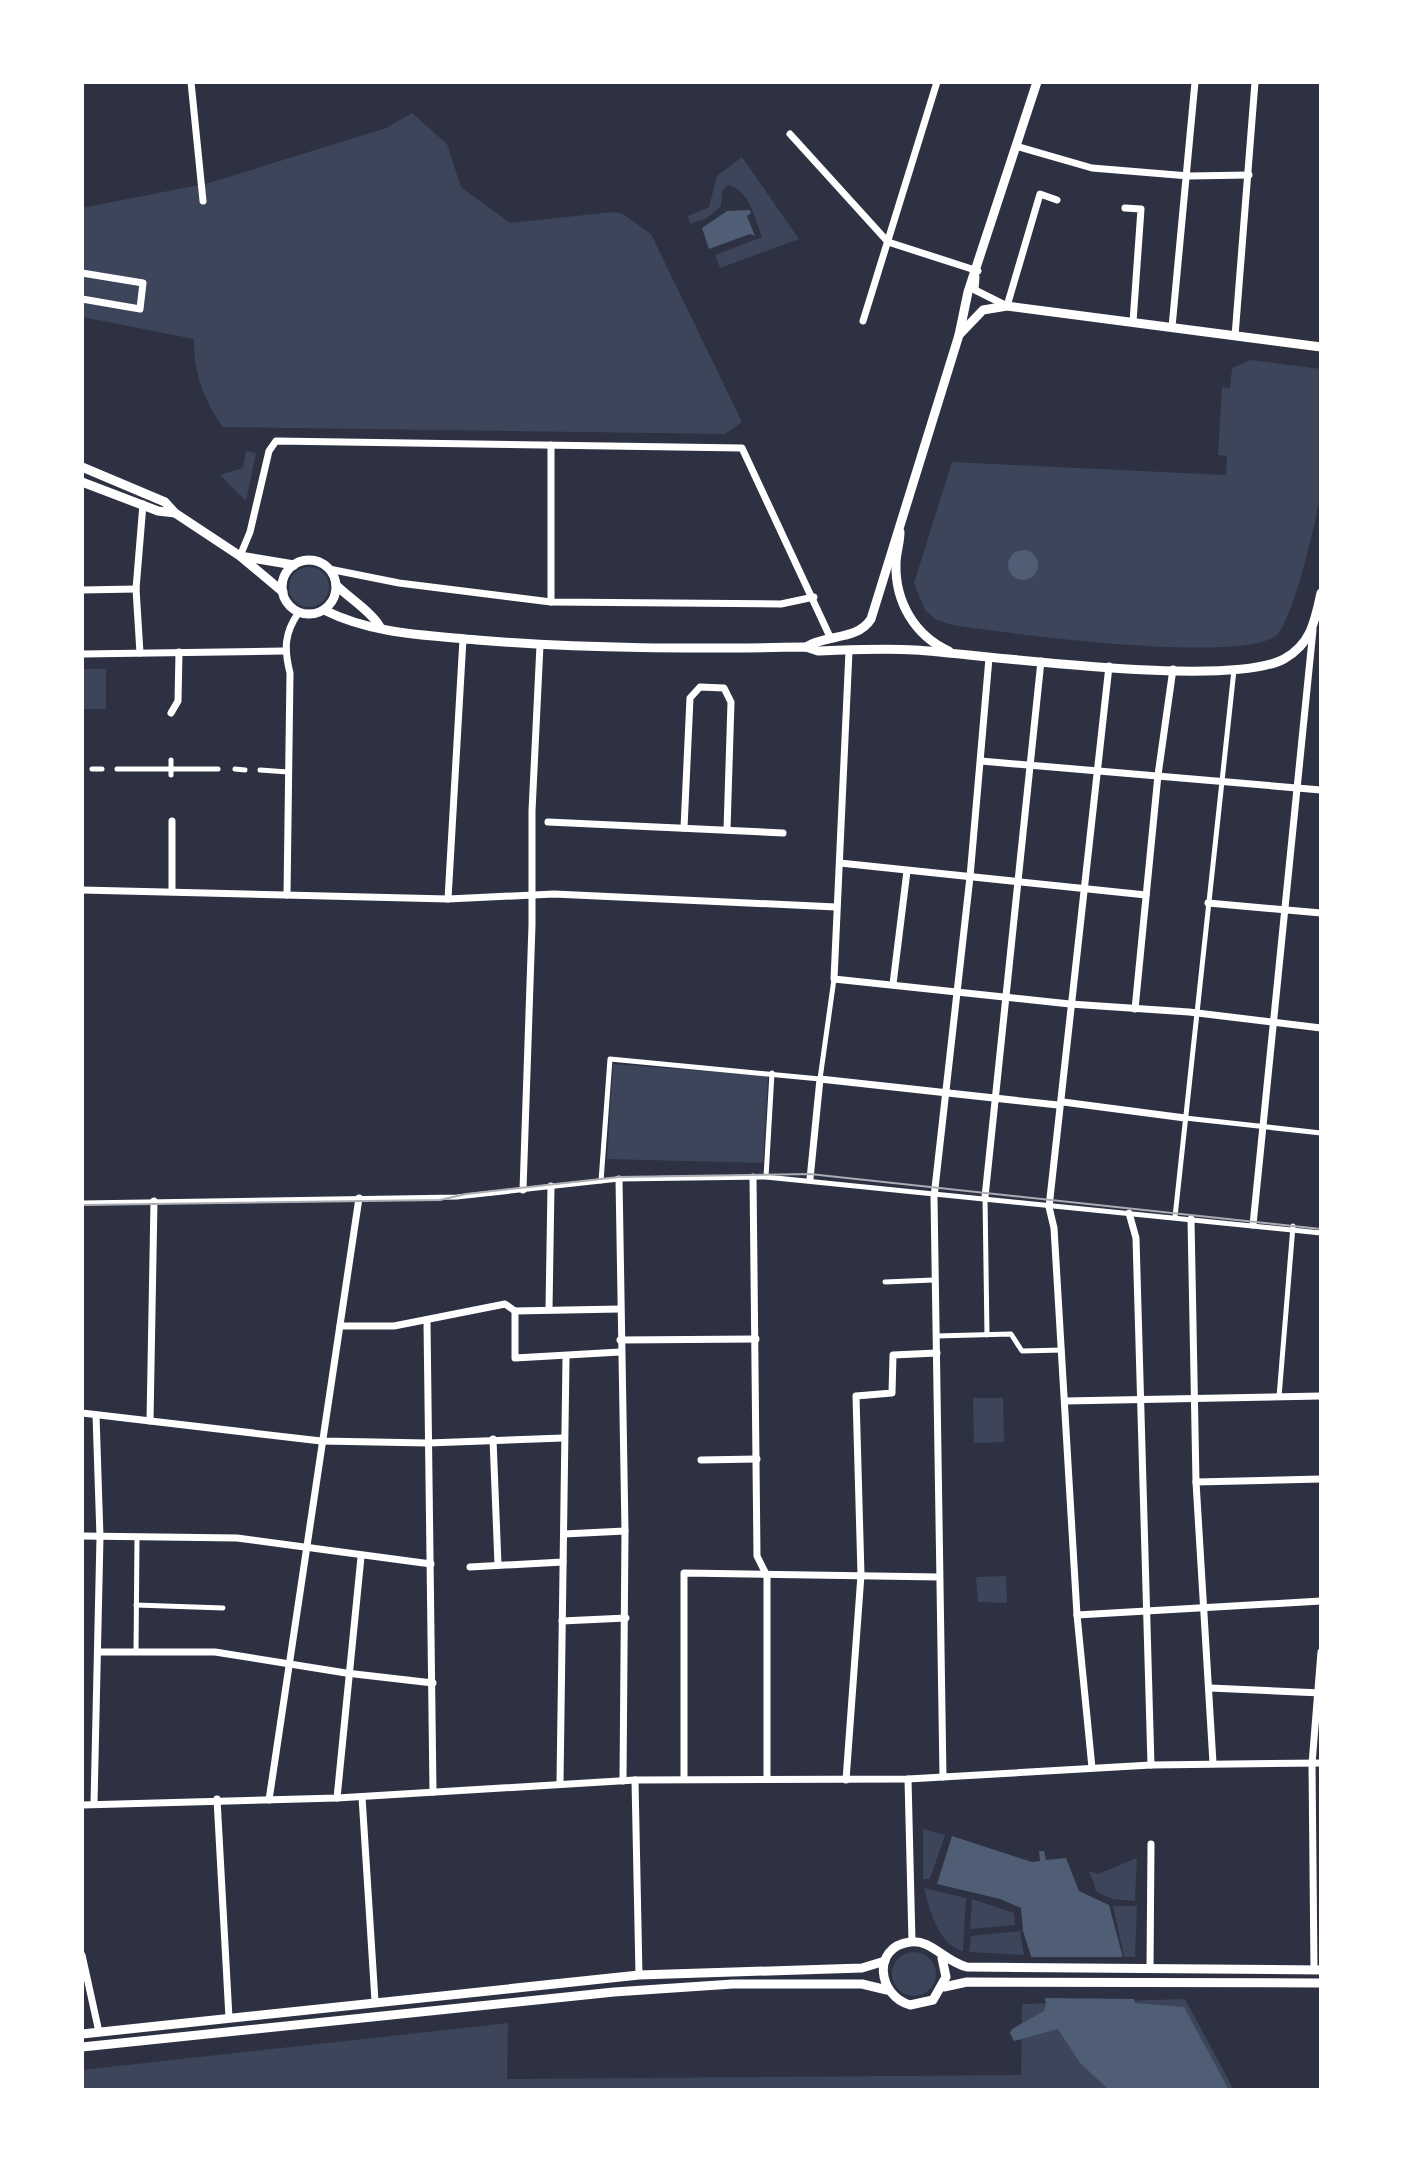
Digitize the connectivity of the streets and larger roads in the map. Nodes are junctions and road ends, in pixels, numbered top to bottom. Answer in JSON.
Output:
{"nodes":[{"id":1,"x":191,"y":82,"type":"edge"},
{"id":2,"x":937,"y":82,"type":"edge"},
{"id":3,"x":1037,"y":82,"type":"edge"},
{"id":4,"x":1195,"y":82,"type":"edge"},
{"id":5,"x":1255,"y":82,"type":"edge"},
{"id":6,"x":790,"y":134,"type":"dead end"},
{"id":7,"x":1016,"y":146,"type":"junction"},
{"id":8,"x":1249,"y":175,"type":"junction"},
{"id":9,"x":1189,"y":176,"type":"junction"},
{"id":10,"x":1057,"y":200,"type":"dead end"},
{"id":11,"x":203,"y":201,"type":"dead end"},
{"id":12,"x":1125,"y":208,"type":"dead end"},
{"id":13,"x":888,"y":242,"type":"junction"},
{"id":14,"x":82,"y":273,"type":"edge"},
{"id":15,"x":977,"y":273,"type":"junction"},
{"id":16,"x":82,"y":299,"type":"edge"},
{"id":17,"x":1007,"y":306,"type":"junction"},
{"id":18,"x":863,"y":321,"type":"dead end"},
{"id":19,"x":1133,"y":322,"type":"junction"},
{"id":20,"x":1172,"y":327,"type":"junction"},
{"id":21,"x":959,"y":335,"type":"junction"},
{"id":22,"x":1235,"y":336,"type":"junction"},
{"id":23,"x":1321,"y":347,"type":"edge"},
{"id":24,"x":551,"y":445,"type":"junction"},
{"id":25,"x":82,"y":467,"type":"edge"},
{"id":26,"x":82,"y":482,"type":"edge"},
{"id":27,"x":143,"y":504,"type":"junction"},
{"id":28,"x":175,"y":513,"type":"junction"},
{"id":29,"x":900,"y":529,"type":"junction"},
{"id":30,"x":240,"y":556,"type":"junction"},
{"id":31,"x":294,"y":565,"type":"junction"},
{"id":32,"x":329,"y":569,"type":"junction"},
{"id":33,"x":336,"y":585,"type":"junction"},
{"id":34,"x":136,"y":589,"type":"junction"},
{"id":35,"x":82,"y":590,"type":"edge"},
{"id":36,"x":283,"y":592,"type":"junction"},
{"id":37,"x":1321,"y":593,"type":"edge"},
{"id":38,"x":814,"y":597,"type":"junction"},
{"id":39,"x":551,"y":602,"type":"junction"},
{"id":40,"x":324,"y":610,"type":"junction"},
{"id":41,"x":299,"y":612,"type":"junction"},
{"id":42,"x":380,"y":627,"type":"junction"},
{"id":43,"x":1313,"y":630,"type":"junction"},
{"id":44,"x":463,"y":639,"type":"junction"},
{"id":45,"x":831,"y":639,"type":"junction"},
{"id":46,"x":540,"y":645,"type":"junction"},
{"id":47,"x":806,"y":647,"type":"junction"},
{"id":48,"x":284,"y":651,"type":"junction"},
{"id":49,"x":849,"y":651,"type":"junction"},
{"id":50,"x":179,"y":652,"type":"junction"},
{"id":51,"x":140,"y":653,"type":"junction"},
{"id":52,"x":82,"y":654,"type":"edge"},
{"id":53,"x":958,"y":655,"type":"junction"},
{"id":54,"x":989,"y":658,"type":"junction"},
{"id":55,"x":1041,"y":661,"type":"junction"},
{"id":56,"x":1109,"y":666,"type":"junction"},
{"id":57,"x":1173,"y":669,"type":"junction"},
{"id":58,"x":1234,"y":670,"type":"junction"},
{"id":59,"x":171,"y":716,"type":"dead end"},
{"id":60,"x":171,"y":760,"type":"dead end"},
{"id":61,"x":981,"y":761,"type":"junction"},
{"id":62,"x":1029,"y":764,"type":"junction"},
{"id":63,"x":92,"y":769,"type":"dead end"},
{"id":64,"x":102,"y":769,"type":"dead end"},
{"id":65,"x":117,"y":769,"type":"dead end"},
{"id":66,"x":218,"y":769,"type":"dead end"},
{"id":67,"x":235,"y":769,"type":"dead end"},
{"id":68,"x":245,"y":770,"type":"dead end"},
{"id":69,"x":260,"y":770,"type":"dead end"},
{"id":70,"x":171,"y":772,"type":"junction"},
{"id":71,"x":288,"y":772,"type":"junction"},
{"id":72,"x":1096,"y":773,"type":"junction"},
{"id":73,"x":1158,"y":775,"type":"junction"},
{"id":74,"x":1220,"y":782,"type":"junction"},
{"id":75,"x":1297,"y":789,"type":"junction"},
{"id":76,"x":1321,"y":790,"type":"edge"},
{"id":77,"x":171,"y":818,"type":"dead end"},
{"id":78,"x":548,"y":822,"type":"dead end"},
{"id":79,"x":684,"y":828,"type":"junction"},
{"id":80,"x":727,"y":830,"type":"junction"},
{"id":81,"x":783,"y":833,"type":"dead end"},
{"id":82,"x":840,"y":863,"type":"junction"},
{"id":83,"x":907,"y":871,"type":"junction"},
{"id":84,"x":970,"y":877,"type":"junction"},
{"id":85,"x":1019,"y":883,"type":"junction"},
{"id":86,"x":82,"y":890,"type":"edge"},
{"id":87,"x":1084,"y":890,"type":"junction"},
{"id":88,"x":172,"y":891,"type":"junction"},
{"id":89,"x":287,"y":895,"type":"junction"},
{"id":90,"x":1146,"y":895,"type":"junction"},
{"id":91,"x":531,"y":897,"type":"junction"},
{"id":92,"x":448,"y":899,"type":"junction"},
{"id":93,"x":1208,"y":903,"type":"junction"},
{"id":94,"x":836,"y":907,"type":"junction"},
{"id":95,"x":1284,"y":910,"type":"junction"},
{"id":96,"x":1321,"y":913,"type":"edge"},
{"id":97,"x":834,"y":979,"type":"junction"},
{"id":98,"x":893,"y":984,"type":"junction"},
{"id":99,"x":956,"y":990,"type":"junction"},
{"id":100,"x":1005,"y":996,"type":"junction"},
{"id":101,"x":1070,"y":1004,"type":"junction"},
{"id":102,"x":1135,"y":1009,"type":"junction"},
{"id":103,"x":1199,"y":1016,"type":"junction"},
{"id":104,"x":1273,"y":1025,"type":"junction"},
{"id":105,"x":1321,"y":1028,"type":"edge"},
{"id":106,"x":772,"y":1073,"type":"junction"},
{"id":107,"x":820,"y":1079,"type":"junction"},
{"id":108,"x":945,"y":1093,"type":"junction"},
{"id":109,"x":995,"y":1097,"type":"junction"},
{"id":110,"x":1061,"y":1104,"type":"junction"},
{"id":111,"x":1185,"y":1118,"type":"junction"},
{"id":112,"x":1262,"y":1125,"type":"junction"},
{"id":113,"x":1321,"y":1133,"type":"edge"},
{"id":114,"x":753,"y":1177,"type":"junction"},
{"id":115,"x":766,"y":1177,"type":"junction"},
{"id":116,"x":619,"y":1179,"type":"junction"},
{"id":117,"x":810,"y":1179,"type":"junction"},
{"id":118,"x":601,"y":1181,"type":"junction"},
{"id":119,"x":551,"y":1186,"type":"junction"},
{"id":120,"x":523,"y":1190,"type":"junction"},
{"id":121,"x":934,"y":1194,"type":"junction"},
{"id":122,"x":985,"y":1197,"type":"junction"},
{"id":123,"x":359,"y":1198,"type":"junction"},
{"id":124,"x":154,"y":1201,"type":"junction"},
{"id":125,"x":82,"y":1203,"type":"edge"},
{"id":126,"x":1049,"y":1203,"type":"junction"},
{"id":127,"x":1129,"y":1213,"type":"junction"},
{"id":128,"x":1175,"y":1217,"type":"junction"},
{"id":129,"x":1191,"y":1219,"type":"junction"},
{"id":130,"x":1253,"y":1225,"type":"junction"},
{"id":131,"x":1293,"y":1228,"type":"junction"},
{"id":132,"x":1321,"y":1233,"type":"edge"},
{"id":133,"x":933,"y":1280,"type":"junction"},
{"id":134,"x":885,"y":1282,"type":"dead end"},
{"id":135,"x":549,"y":1309,"type":"junction"},
{"id":136,"x":620,"y":1309,"type":"junction"},
{"id":137,"x":515,"y":1311,"type":"junction"},
{"id":138,"x":427,"y":1322,"type":"junction"},
{"id":139,"x":340,"y":1326,"type":"junction"},
{"id":140,"x":987,"y":1335,"type":"junction"},
{"id":141,"x":936,"y":1336,"type":"junction"},
{"id":142,"x":756,"y":1339,"type":"junction"},
{"id":143,"x":620,"y":1340,"type":"junction"},
{"id":144,"x":1062,"y":1350,"type":"junction"},
{"id":145,"x":620,"y":1352,"type":"junction"},
{"id":146,"x":937,"y":1353,"type":"junction"},
{"id":147,"x":566,"y":1358,"type":"junction"},
{"id":148,"x":1321,"y":1396,"type":"edge"},
{"id":149,"x":1193,"y":1397,"type":"junction"},
{"id":150,"x":1279,"y":1397,"type":"junction"},
{"id":151,"x":1138,"y":1398,"type":"junction"},
{"id":152,"x":1065,"y":1401,"type":"junction"},
{"id":153,"x":82,"y":1413,"type":"edge"},
{"id":154,"x":96,"y":1415,"type":"junction"},
{"id":155,"x":150,"y":1421,"type":"junction"},
{"id":156,"x":563,"y":1438,"type":"junction"},
{"id":157,"x":493,"y":1439,"type":"junction"},
{"id":158,"x":321,"y":1441,"type":"junction"},
{"id":159,"x":428,"y":1443,"type":"junction"},
{"id":160,"x":757,"y":1459,"type":"junction"},
{"id":161,"x":701,"y":1460,"type":"dead end"},
{"id":162,"x":1321,"y":1479,"type":"edge"},
{"id":163,"x":1196,"y":1482,"type":"junction"},
{"id":164,"x":625,"y":1531,"type":"junction"},
{"id":165,"x":564,"y":1534,"type":"junction"},
{"id":166,"x":82,"y":1536,"type":"edge"},
{"id":167,"x":100,"y":1537,"type":"junction"},
{"id":168,"x":137,"y":1538,"type":"junction"},
{"id":169,"x":305,"y":1548,"type":"junction"},
{"id":170,"x":361,"y":1557,"type":"junction"},
{"id":171,"x":563,"y":1562,"type":"junction"},
{"id":172,"x":431,"y":1564,"type":"junction"},
{"id":173,"x":498,"y":1565,"type":"junction"},
{"id":174,"x":470,"y":1567,"type":"dead end"},
{"id":175,"x":861,"y":1575,"type":"junction"},
{"id":176,"x":767,"y":1576,"type":"junction"},
{"id":177,"x":939,"y":1577,"type":"junction"},
{"id":178,"x":1321,"y":1601,"type":"edge"},
{"id":179,"x":136,"y":1605,"type":"junction"},
{"id":180,"x":1201,"y":1607,"type":"junction"},
{"id":181,"x":223,"y":1608,"type":"dead end"},
{"id":182,"x":1148,"y":1611,"type":"junction"},
{"id":183,"x":1077,"y":1615,"type":"junction"},
{"id":184,"x":626,"y":1618,"type":"junction"},
{"id":185,"x":562,"y":1621,"type":"junction"},
{"id":186,"x":98,"y":1652,"type":"junction"},
{"id":187,"x":136,"y":1652,"type":"junction"},
{"id":188,"x":1321,"y":1652,"type":"edge"},
{"id":189,"x":288,"y":1665,"type":"junction"},
{"id":190,"x":346,"y":1673,"type":"junction"},
{"id":191,"x":433,"y":1683,"type":"junction"},
{"id":192,"x":1210,"y":1688,"type":"junction"},
{"id":193,"x":1318,"y":1692,"type":"edge"},
{"id":194,"x":1213,"y":1763,"type":"junction"},
{"id":195,"x":1316,"y":1764,"type":"edge"},
{"id":196,"x":1151,"y":1765,"type":"junction"},
{"id":197,"x":1092,"y":1768,"type":"junction"},
{"id":198,"x":943,"y":1777,"type":"junction"},
{"id":199,"x":684,"y":1779,"type":"junction"},
{"id":200,"x":767,"y":1779,"type":"junction"},
{"id":201,"x":908,"y":1779,"type":"junction"},
{"id":202,"x":635,"y":1780,"type":"junction"},
{"id":203,"x":846,"y":1780,"type":"junction"},
{"id":204,"x":623,"y":1781,"type":"junction"},
{"id":205,"x":560,"y":1783,"type":"junction"},
{"id":206,"x":433,"y":1792,"type":"junction"},
{"id":207,"x":362,"y":1797,"type":"junction"},
{"id":208,"x":337,"y":1798,"type":"junction"},
{"id":209,"x":217,"y":1799,"type":"junction"},
{"id":210,"x":269,"y":1800,"type":"junction"},
{"id":211,"x":94,"y":1804,"type":"junction"},
{"id":212,"x":82,"y":1805,"type":"edge"},
{"id":213,"x":1151,"y":1844,"type":"dead end"},
{"id":214,"x":912,"y":1942,"type":"junction"},
{"id":215,"x":82,"y":1955,"type":"edge"},
{"id":216,"x":942,"y":1958,"type":"junction"},
{"id":217,"x":885,"y":1961,"type":"junction"},
{"id":218,"x":1150,"y":1969,"type":"junction"},
{"id":219,"x":1318,"y":1969,"type":"edge"},
{"id":220,"x":639,"y":1975,"type":"junction"},
{"id":221,"x":1321,"y":1983,"type":"edge"},
{"id":222,"x":944,"y":1987,"type":"junction"},
{"id":223,"x":887,"y":1990,"type":"junction"},
{"id":224,"x":375,"y":2001,"type":"junction"},
{"id":225,"x":229,"y":2018,"type":"junction"},
{"id":226,"x":99,"y":2032,"type":"junction"},
{"id":227,"x":82,"y":2034,"type":"edge"},
{"id":228,"x":82,"y":2047,"type":"edge"}],
"edges":[{"from":1,"to":11,"type":"street"},
{"from":2,"to":13,"type":"street"},
{"from":3,"to":7,"type":"street"},
{"from":4,"to":9,"type":"street"},
{"from":5,"to":8,"type":"street"},
{"from":6,"to":13,"type":"street"},
{"from":7,"to":9,"type":"street"},
{"from":7,"to":15,"type":"street"},
{"from":8,"to":9,"type":"street"},
{"from":8,"to":22,"type":"street"},
{"from":9,"to":20,"type":"street"},
{"from":10,"to":17,"type":"street"},
{"from":12,"to":19,"type":"street"},
{"from":13,"to":15,"type":"street"},
{"from":13,"to":18,"type":"street"},
{"from":14,"to":16,"type":"street"},
{"from":15,"to":17,"type":"street"},
{"from":15,"to":21,"type":"street"},
{"from":17,"to":19,"type":"street"},
{"from":17,"to":21,"type":"street"},
{"from":19,"to":20,"type":"street"},
{"from":20,"to":22,"type":"street"},
{"from":21,"to":29,"type":"street"},
{"from":22,"to":23,"type":"street"},
{"from":24,"to":30,"type":"street"},
{"from":24,"to":38,"type":"street"},
{"from":24,"to":39,"type":"street"},
{"from":25,"to":28,"type":"street"},
{"from":26,"to":27,"type":"street"},
{"from":27,"to":28,"type":"street"},
{"from":27,"to":34,"type":"street"},
{"from":28,"to":30,"type":"street"},
{"from":29,"to":45,"type":"street"},
{"from":29,"to":53,"type":"street"},
{"from":30,"to":31,"type":"street"},
{"from":30,"to":36,"type":"street"},
{"from":31,"to":32,"type":"street"},
{"from":31,"to":36,"type":"street"},
{"from":32,"to":33,"type":"street"},
{"from":32,"to":39,"type":"street"},
{"from":33,"to":40,"type":"street"},
{"from":33,"to":42,"type":"street"},
{"from":34,"to":35,"type":"street"},
{"from":34,"to":51,"type":"street"},
{"from":36,"to":41,"type":"street"},
{"from":37,"to":43,"type":"street"},
{"from":38,"to":39,"type":"street"},
{"from":38,"to":45,"type":"street"},
{"from":40,"to":41,"type":"street"},
{"from":40,"to":42,"type":"street"},
{"from":41,"to":48,"type":"street"},
{"from":42,"to":44,"type":"street"},
{"from":43,"to":58,"type":"street"},
{"from":43,"to":75,"type":"street"},
{"from":44,"to":46,"type":"street"},
{"from":44,"to":92,"type":"street"},
{"from":45,"to":47,"type":"street"},
{"from":46,"to":47,"type":"street"},
{"from":46,"to":91,"type":"street"},
{"from":47,"to":49,"type":"street"},
{"from":48,"to":50,"type":"street"},
{"from":48,"to":71,"type":"street"},
{"from":49,"to":53,"type":"street"},
{"from":49,"to":82,"type":"street"},
{"from":50,"to":51,"type":"street"},
{"from":50,"to":59,"type":"street"},
{"from":51,"to":52,"type":"street"},
{"from":53,"to":54,"type":"street"},
{"from":54,"to":55,"type":"street"},
{"from":54,"to":61,"type":"street"},
{"from":55,"to":56,"type":"street"},
{"from":55,"to":62,"type":"street"},
{"from":56,"to":57,"type":"street"},
{"from":56,"to":72,"type":"street"},
{"from":57,"to":58,"type":"street"},
{"from":57,"to":73,"type":"street"},
{"from":58,"to":74,"type":"street"},
{"from":60,"to":70,"type":"street"},
{"from":61,"to":62,"type":"street"},
{"from":61,"to":84,"type":"street"},
{"from":62,"to":72,"type":"street"},
{"from":62,"to":85,"type":"street"},
{"from":63,"to":64,"type":"street"},
{"from":65,"to":70,"type":"street"},
{"from":66,"to":70,"type":"street"},
{"from":67,"to":68,"type":"street"},
{"from":69,"to":71,"type":"street"},
{"from":71,"to":89,"type":"street"},
{"from":72,"to":73,"type":"street"},
{"from":72,"to":87,"type":"street"},
{"from":73,"to":74,"type":"street"},
{"from":73,"to":90,"type":"street"},
{"from":74,"to":75,"type":"street"},
{"from":74,"to":93,"type":"street"},
{"from":75,"to":76,"type":"street"},
{"from":75,"to":95,"type":"street"},
{"from":77,"to":88,"type":"street"},
{"from":78,"to":79,"type":"street"},
{"from":79,"to":80,"type":"street"},
{"from":79,"to":80,"type":"street"},
{"from":80,"to":81,"type":"street"},
{"from":82,"to":83,"type":"street"},
{"from":82,"to":94,"type":"street"},
{"from":83,"to":84,"type":"street"},
{"from":83,"to":98,"type":"street"},
{"from":84,"to":85,"type":"street"},
{"from":84,"to":99,"type":"street"},
{"from":85,"to":87,"type":"street"},
{"from":85,"to":100,"type":"street"},
{"from":86,"to":88,"type":"street"},
{"from":87,"to":90,"type":"street"},
{"from":87,"to":101,"type":"street"},
{"from":88,"to":89,"type":"street"},
{"from":89,"to":92,"type":"street"},
{"from":90,"to":102,"type":"street"},
{"from":91,"to":92,"type":"street"},
{"from":91,"to":94,"type":"street"},
{"from":91,"to":120,"type":"street"},
{"from":93,"to":95,"type":"street"},
{"from":93,"to":103,"type":"street"},
{"from":94,"to":97,"type":"street"},
{"from":95,"to":96,"type":"street"},
{"from":95,"to":104,"type":"street"},
{"from":97,"to":98,"type":"street"},
{"from":97,"to":107,"type":"street"},
{"from":98,"to":99,"type":"street"},
{"from":99,"to":100,"type":"street"},
{"from":99,"to":108,"type":"street"},
{"from":100,"to":101,"type":"street"},
{"from":100,"to":109,"type":"street"},
{"from":101,"to":102,"type":"street"},
{"from":101,"to":110,"type":"street"},
{"from":102,"to":103,"type":"street"},
{"from":103,"to":104,"type":"street"},
{"from":103,"to":111,"type":"street"},
{"from":104,"to":105,"type":"street"},
{"from":104,"to":112,"type":"street"},
{"from":106,"to":107,"type":"street"},
{"from":106,"to":115,"type":"street"},
{"from":106,"to":118,"type":"street"},
{"from":107,"to":108,"type":"street"},
{"from":107,"to":117,"type":"street"},
{"from":108,"to":109,"type":"street"},
{"from":108,"to":121,"type":"street"},
{"from":109,"to":110,"type":"street"},
{"from":109,"to":122,"type":"street"},
{"from":110,"to":111,"type":"street"},
{"from":110,"to":126,"type":"street"},
{"from":111,"to":112,"type":"street"},
{"from":111,"to":128,"type":"street"},
{"from":112,"to":113,"type":"street"},
{"from":112,"to":130,"type":"street"},
{"from":114,"to":115,"type":"street"},
{"from":114,"to":116,"type":"street"},
{"from":114,"to":142,"type":"street"},
{"from":115,"to":117,"type":"street"},
{"from":116,"to":118,"type":"street"},
{"from":116,"to":136,"type":"street"},
{"from":117,"to":121,"type":"street"},
{"from":118,"to":119,"type":"street"},
{"from":119,"to":120,"type":"street"},
{"from":119,"to":135,"type":"street"},
{"from":120,"to":123,"type":"street"},
{"from":121,"to":122,"type":"street"},
{"from":121,"to":133,"type":"street"},
{"from":122,"to":126,"type":"street"},
{"from":122,"to":140,"type":"street"},
{"from":123,"to":124,"type":"street"},
{"from":123,"to":139,"type":"street"},
{"from":124,"to":125,"type":"street"},
{"from":124,"to":155,"type":"street"},
{"from":126,"to":127,"type":"street"},
{"from":126,"to":144,"type":"street"},
{"from":127,"to":128,"type":"street"},
{"from":127,"to":151,"type":"street"},
{"from":128,"to":129,"type":"street"},
{"from":129,"to":130,"type":"street"},
{"from":129,"to":149,"type":"street"},
{"from":130,"to":131,"type":"street"},
{"from":131,"to":132,"type":"street"},
{"from":131,"to":150,"type":"street"},
{"from":133,"to":134,"type":"street"},
{"from":133,"to":141,"type":"street"},
{"from":135,"to":136,"type":"street"},
{"from":135,"to":137,"type":"street"},
{"from":136,"to":143,"type":"street"},
{"from":137,"to":138,"type":"street"},
{"from":137,"to":147,"type":"street"},
{"from":138,"to":139,"type":"street"},
{"from":138,"to":159,"type":"street"},
{"from":139,"to":158,"type":"street"},
{"from":140,"to":141,"type":"street"},
{"from":140,"to":144,"type":"street"},
{"from":141,"to":146,"type":"street"},
{"from":142,"to":143,"type":"street"},
{"from":142,"to":160,"type":"street"},
{"from":143,"to":145,"type":"street"},
{"from":144,"to":152,"type":"street"},
{"from":145,"to":147,"type":"street"},
{"from":145,"to":164,"type":"street"},
{"from":146,"to":175,"type":"street"},
{"from":146,"to":177,"type":"street"},
{"from":147,"to":156,"type":"street"},
{"from":148,"to":150,"type":"street"},
{"from":149,"to":150,"type":"street"},
{"from":149,"to":151,"type":"street"},
{"from":149,"to":163,"type":"street"},
{"from":151,"to":152,"type":"street"},
{"from":151,"to":182,"type":"street"},
{"from":152,"to":183,"type":"street"},
{"from":153,"to":154,"type":"street"},
{"from":154,"to":155,"type":"street"},
{"from":154,"to":167,"type":"street"},
{"from":155,"to":158,"type":"street"},
{"from":156,"to":157,"type":"street"},
{"from":156,"to":165,"type":"street"},
{"from":157,"to":159,"type":"street"},
{"from":157,"to":173,"type":"street"},
{"from":158,"to":159,"type":"street"},
{"from":158,"to":169,"type":"street"},
{"from":159,"to":172,"type":"street"},
{"from":160,"to":161,"type":"street"},
{"from":160,"to":176,"type":"street"},
{"from":162,"to":163,"type":"street"},
{"from":163,"to":180,"type":"street"},
{"from":164,"to":165,"type":"street"},
{"from":164,"to":184,"type":"street"},
{"from":165,"to":171,"type":"street"},
{"from":166,"to":167,"type":"street"},
{"from":167,"to":168,"type":"street"},
{"from":167,"to":186,"type":"street"},
{"from":168,"to":169,"type":"street"},
{"from":168,"to":179,"type":"street"},
{"from":169,"to":170,"type":"street"},
{"from":169,"to":189,"type":"street"},
{"from":170,"to":172,"type":"street"},
{"from":170,"to":190,"type":"street"},
{"from":171,"to":173,"type":"street"},
{"from":171,"to":185,"type":"street"},
{"from":172,"to":191,"type":"street"},
{"from":173,"to":174,"type":"street"},
{"from":175,"to":176,"type":"street"},
{"from":175,"to":177,"type":"street"},
{"from":175,"to":203,"type":"street"},
{"from":176,"to":199,"type":"street"},
{"from":176,"to":200,"type":"street"},
{"from":177,"to":198,"type":"street"},
{"from":178,"to":180,"type":"street"},
{"from":179,"to":181,"type":"street"},
{"from":179,"to":187,"type":"street"},
{"from":180,"to":182,"type":"street"},
{"from":180,"to":192,"type":"street"},
{"from":182,"to":183,"type":"street"},
{"from":182,"to":196,"type":"street"},
{"from":183,"to":197,"type":"street"},
{"from":184,"to":185,"type":"street"},
{"from":184,"to":204,"type":"street"},
{"from":185,"to":205,"type":"street"},
{"from":186,"to":187,"type":"street"},
{"from":186,"to":211,"type":"street"},
{"from":187,"to":189,"type":"street"},
{"from":188,"to":193,"type":"street"},
{"from":189,"to":190,"type":"street"},
{"from":189,"to":210,"type":"street"},
{"from":190,"to":191,"type":"street"},
{"from":190,"to":208,"type":"street"},
{"from":191,"to":206,"type":"street"},
{"from":192,"to":193,"type":"street"},
{"from":192,"to":194,"type":"street"},
{"from":193,"to":195,"type":"street"},
{"from":194,"to":195,"type":"street"},
{"from":194,"to":196,"type":"street"},
{"from":195,"to":219,"type":"street"},
{"from":196,"to":197,"type":"street"},
{"from":197,"to":198,"type":"street"},
{"from":198,"to":201,"type":"street"},
{"from":199,"to":200,"type":"street"},
{"from":199,"to":202,"type":"street"},
{"from":200,"to":203,"type":"street"},
{"from":201,"to":203,"type":"street"},
{"from":201,"to":214,"type":"street"},
{"from":202,"to":204,"type":"street"},
{"from":202,"to":220,"type":"street"},
{"from":204,"to":205,"type":"street"},
{"from":205,"to":206,"type":"street"},
{"from":206,"to":207,"type":"street"},
{"from":207,"to":208,"type":"street"},
{"from":207,"to":224,"type":"street"},
{"from":208,"to":210,"type":"street"},
{"from":209,"to":210,"type":"street"},
{"from":209,"to":211,"type":"street"},
{"from":209,"to":225,"type":"street"},
{"from":211,"to":212,"type":"street"},
{"from":213,"to":218,"type":"street"},
{"from":214,"to":216,"type":"street"},
{"from":214,"to":217,"type":"street"},
{"from":215,"to":226,"type":"street"},
{"from":216,"to":218,"type":"street"},
{"from":216,"to":222,"type":"street"},
{"from":217,"to":220,"type":"street"},
{"from":217,"to":223,"type":"street"},
{"from":218,"to":219,"type":"street"},
{"from":220,"to":224,"type":"street"},
{"from":221,"to":222,"type":"street"},
{"from":222,"to":223,"type":"street"},
{"from":223,"to":228,"type":"street"},
{"from":224,"to":225,"type":"street"},
{"from":225,"to":226,"type":"street"},
{"from":226,"to":227,"type":"street"}]}
